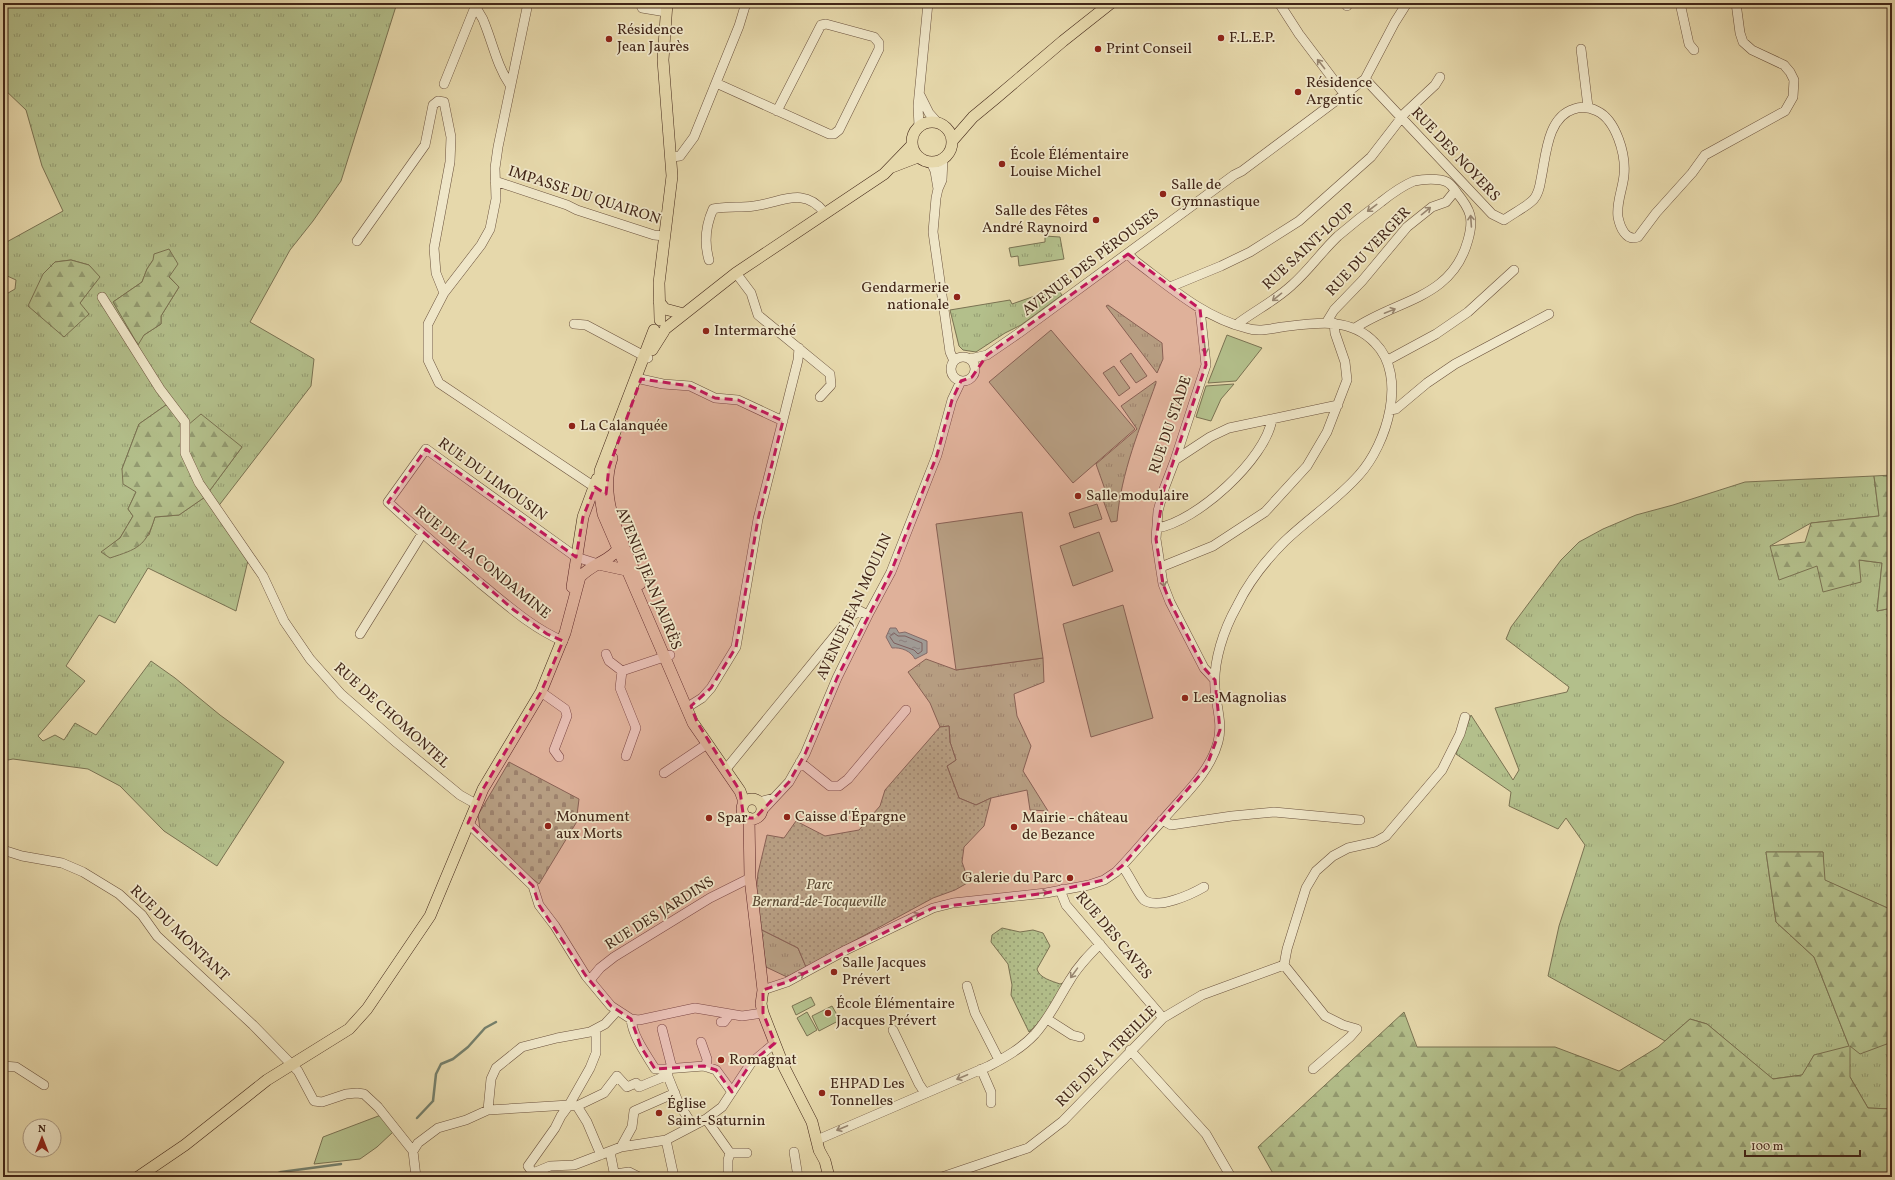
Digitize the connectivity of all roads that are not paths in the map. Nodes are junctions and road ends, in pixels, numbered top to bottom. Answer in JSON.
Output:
{"nodes":[{"id":1,"x":528,"y":3,"type":"edge"},
{"id":2,"x":746,"y":3,"type":"edge"},
{"id":3,"x":928,"y":3,"type":"edge"},
{"id":4,"x":1279,"y":3,"type":"edge"},
{"id":5,"x":1407,"y":3,"type":"edge"},
{"id":6,"x":1680,"y":3,"type":"edge"},
{"id":7,"x":1736,"y":3,"type":"edge"},
{"id":8,"x":640,"y":4,"type":"edge"},
{"id":9,"x":475,"y":5,"type":"edge"},
{"id":10,"x":1104,"y":5,"type":"edge"},
{"id":11,"x":667,"y":7,"type":"edge"},
{"id":12,"x":1581,"y":50,"type":"dead end"},
{"id":13,"x":1694,"y":50,"type":"dead end"},
{"id":14,"x":1440,"y":77,"type":"dead end"},
{"id":15,"x":1366,"y":79,"type":"junction"},
{"id":16,"x":716,"y":83,"type":"junction"},
{"id":17,"x":444,"y":84,"type":"dead end"},
{"id":18,"x":510,"y":86,"type":"junction"},
{"id":19,"x":919,"y":92,"type":"junction"},
{"id":20,"x":1345,"y":95,"type":"junction"},
{"id":21,"x":1588,"y":107,"type":"junction"},
{"id":22,"x":777,"y":111,"type":"junction"},
{"id":23,"x":973,"y":118,"type":"junction"},
{"id":24,"x":1402,"y":119,"type":"junction"},
{"id":25,"x":937,"y":122,"type":"junction"},
{"id":26,"x":919,"y":126,"type":"junction"},
{"id":27,"x":948,"y":128,"type":"junction"},
{"id":28,"x":953,"y":140,"type":"junction"},
{"id":29,"x":912,"y":145,"type":"junction"},
{"id":30,"x":672,"y":157,"type":"junction"},
{"id":31,"x":918,"y":157,"type":"junction"},
{"id":32,"x":943,"y":159,"type":"junction"},
{"id":33,"x":931,"y":162,"type":"junction"},
{"id":34,"x":890,"y":168,"type":"junction"},
{"id":35,"x":1455,"y":175,"type":"junction"},
{"id":36,"x":495,"y":181,"type":"junction"},
{"id":37,"x":1448,"y":182,"type":"junction"},
{"id":38,"x":938,"y":188,"type":"junction"},
{"id":39,"x":1455,"y":191,"type":"junction"},
{"id":40,"x":825,"y":213,"type":"junction"},
{"id":41,"x":665,"y":236,"type":"junction"},
{"id":42,"x":357,"y":241,"type":"dead end"},
{"id":43,"x":1128,"y":254,"type":"junction"},
{"id":44,"x":709,"y":260,"type":"dead end"},
{"id":45,"x":1514,"y":270,"type":"dead end"},
{"id":46,"x":736,"y":273,"type":"junction"},
{"id":47,"x":659,"y":283,"type":"junction"},
{"id":48,"x":1170,"y":287,"type":"junction"},
{"id":49,"x":444,"y":293,"type":"junction"},
{"id":50,"x":102,"y":297,"type":"dead end"},
{"id":51,"x":659,"y":302,"type":"junction"},
{"id":52,"x":695,"y":304,"type":"junction"},
{"id":53,"x":1200,"y":309,"type":"junction"},
{"id":54,"x":680,"y":313,"type":"junction"},
{"id":55,"x":1549,"y":314,"type":"dead end"},
{"id":56,"x":1330,"y":323,"type":"junction"},
{"id":57,"x":574,"y":324,"type":"dead end"},
{"id":58,"x":660,"y":325,"type":"junction"},
{"id":59,"x":1236,"y":325,"type":"junction"},
{"id":60,"x":1355,"y":328,"type":"junction"},
{"id":61,"x":949,"y":339,"type":"junction"},
{"id":62,"x":799,"y":348,"type":"junction"},
{"id":63,"x":987,"y":355,"type":"junction"},
{"id":64,"x":646,"y":356,"type":"junction"},
{"id":65,"x":966,"y":358,"type":"junction"},
{"id":66,"x":1388,"y":360,"type":"junction"},
{"id":67,"x":954,"y":362,"type":"junction"},
{"id":68,"x":975,"y":370,"type":"junction"},
{"id":69,"x":952,"y":374,"type":"junction"},
{"id":70,"x":638,"y":378,"type":"junction"},
{"id":71,"x":961,"y":381,"type":"junction"},
{"id":72,"x":820,"y":397,"type":"dead end"},
{"id":73,"x":952,"y":400,"type":"junction"},
{"id":74,"x":1338,"y":405,"type":"junction"},
{"id":75,"x":1390,"y":410,"type":"junction"},
{"id":76,"x":1272,"y":419,"type":"junction"},
{"id":77,"x":783,"y":421,"type":"junction"},
{"id":78,"x":1175,"y":460,"type":"junction"},
{"id":79,"x":600,"y":488,"type":"junction"},
{"id":80,"x":388,"y":502,"type":"joint"},
{"id":81,"x":607,"y":514,"type":"junction"},
{"id":82,"x":583,"y":517,"type":"junction"},
{"id":83,"x":1157,"y":528,"type":"junction"},
{"id":84,"x":422,"y":534,"type":"junction"},
{"id":85,"x":621,"y":546,"type":"junction"},
{"id":86,"x":576,"y":557,"type":"junction"},
{"id":87,"x":598,"y":564,"type":"junction"},
{"id":88,"x":1161,"y":567,"type":"junction"},
{"id":89,"x":626,"y":570,"type":"junction"},
{"id":90,"x":571,"y":605,"type":"junction"},
{"id":91,"x":868,"y":615,"type":"junction"},
{"id":92,"x":360,"y":634,"type":"dead end"},
{"id":93,"x":563,"y":641,"type":"junction"},
{"id":94,"x":606,"y":654,"type":"dead end"},
{"id":95,"x":667,"y":656,"type":"junction"},
{"id":96,"x":622,"y":671,"type":"junction"},
{"id":97,"x":1215,"y":680,"type":"junction"},
{"id":98,"x":541,"y":692,"type":"junction"},
{"id":99,"x":688,"y":707,"type":"junction"},
{"id":100,"x":906,"y":710,"type":"dead end"},
{"id":101,"x":1465,"y":717,"type":"dead end"},
{"id":102,"x":707,"y":744,"type":"junction"},
{"id":103,"x":626,"y":756,"type":"dead end"},
{"id":104,"x":559,"y":757,"type":"dead end"},
{"id":105,"x":800,"y":762,"type":"junction"},
{"id":106,"x":727,"y":769,"type":"junction"},
{"id":107,"x":664,"y":773,"type":"dead end"},
{"id":108,"x":476,"y":804,"type":"junction"},
{"id":109,"x":753,"y":805,"type":"junction"},
{"id":110,"x":1162,"y":820,"type":"junction"},
{"id":111,"x":1360,"y":820,"type":"dead end"},
{"id":112,"x":468,"y":823,"type":"junction"},
{"id":113,"x":3,"y":850,"type":"edge"},
{"id":114,"x":1122,"y":866,"type":"junction"},
{"id":115,"x":750,"y":875,"type":"junction"},
{"id":116,"x":1204,"y":887,"type":"dead end"},
{"id":117,"x":1063,"y":889,"type":"junction"},
{"id":118,"x":1100,"y":944,"type":"junction"},
{"id":119,"x":1284,"y":965,"type":"junction"},
{"id":120,"x":590,"y":980,"type":"junction"},
{"id":121,"x":967,"y":986,"type":"dead end"},
{"id":122,"x":763,"y":990,"type":"junction"},
{"id":123,"x":617,"y":1011,"type":"junction"},
{"id":124,"x":763,"y":1013,"type":"junction"},
{"id":125,"x":730,"y":1014,"type":"junction"},
{"id":126,"x":1163,"y":1018,"type":"junction"},
{"id":127,"x":631,"y":1019,"type":"junction"},
{"id":128,"x":1048,"y":1019,"type":"junction"},
{"id":129,"x":721,"y":1022,"type":"dead end"},
{"id":130,"x":662,"y":1029,"type":"dead end"},
{"id":131,"x":596,"y":1030,"type":"junction"},
{"id":132,"x":893,"y":1030,"type":"dead end"},
{"id":133,"x":1080,"y":1037,"type":"dead end"},
{"id":134,"x":701,"y":1042,"type":"dead end"},
{"id":135,"x":775,"y":1043,"type":"junction"},
{"id":136,"x":1130,"y":1050,"type":"junction"},
{"id":137,"x":999,"y":1060,"type":"junction"},
{"id":138,"x":291,"y":1065,"type":"junction"},
{"id":139,"x":3,"y":1066,"type":"edge"},
{"id":140,"x":705,"y":1066,"type":"junction"},
{"id":141,"x":981,"y":1069,"type":"junction"},
{"id":142,"x":1313,"y":1069,"type":"dead end"},
{"id":143,"x":668,"y":1071,"type":"junction"},
{"id":144,"x":44,"y":1085,"type":"dead end"},
{"id":145,"x":732,"y":1092,"type":"junction"},
{"id":146,"x":675,"y":1093,"type":"junction"},
{"id":147,"x":925,"y":1093,"type":"junction"},
{"id":148,"x":992,"y":1103,"type":"dead end"},
{"id":149,"x":573,"y":1106,"type":"junction"},
{"id":150,"x":488,"y":1110,"type":"junction"},
{"id":151,"x":706,"y":1120,"type":"junction"},
{"id":152,"x":693,"y":1126,"type":"junction"},
{"id":153,"x":816,"y":1136,"type":"junction"},
{"id":154,"x":666,"y":1140,"type":"junction"},
{"id":155,"x":621,"y":1147,"type":"junction"},
{"id":156,"x":412,"y":1151,"type":"junction"},
{"id":157,"x":794,"y":1152,"type":"dead end"},
{"id":158,"x":730,"y":1153,"type":"junction"},
{"id":159,"x":748,"y":1153,"type":"dead end"},
{"id":160,"x":606,"y":1154,"type":"junction"},
{"id":161,"x":543,"y":1173,"type":"edge"},
{"id":162,"x":530,"y":1175,"type":"edge"},
{"id":163,"x":615,"y":1176,"type":"edge"},
{"id":164,"x":138,"y":1177,"type":"edge"},
{"id":165,"x":416,"y":1177,"type":"edge"},
{"id":166,"x":639,"y":1177,"type":"edge"},
{"id":167,"x":659,"y":1177,"type":"edge"},
{"id":168,"x":674,"y":1177,"type":"edge"},
{"id":169,"x":728,"y":1177,"type":"edge"},
{"id":170,"x":798,"y":1177,"type":"edge"},
{"id":171,"x":829,"y":1177,"type":"edge"},
{"id":172,"x":942,"y":1177,"type":"edge"},
{"id":173,"x":1231,"y":1177,"type":"edge"}],
"edges":[{"from":1,"to":18,"type":"street"},
{"from":2,"to":16,"type":"street"},
{"from":3,"to":19,"type":"street"},
{"from":20,"to":4,"type":"street","one_way":true},
{"from":5,"to":15,"type":"street"},
{"from":6,"to":13,"type":"street"},
{"from":7,"to":21,"type":"street"},
{"from":8,"to":11,"type":"street"},
{"from":9,"to":17,"type":"street"},
{"from":9,"to":18,"type":"street"},
{"from":10,"to":23,"type":"main road"},
{"from":11,"to":30,"type":"main road","name":"AVENUE JEAN JAURÈS"},
{"from":12,"to":21,"type":"street"},
{"from":14,"to":24,"type":"street"},
{"from":15,"to":20,"type":"street","name":"AVENUE DES PÉROUSES"},
{"from":15,"to":24,"type":"street","name":"RUE DES NOYERS"},
{"from":16,"to":22,"type":"street"},
{"from":16,"to":30,"type":"street"},
{"from":18,"to":36,"type":"street"},
{"from":19,"to":25,"type":"street"},
{"from":19,"to":26,"type":"street"},
{"from":20,"to":43,"type":"street","name":"AVENUE DES PÉROUSES"},
{"from":21,"to":35,"type":"street","name":"RUE DES NOYERS"},
{"from":22,"to":22,"type":"street"},
{"from":23,"to":27,"type":"main road"},
{"from":23,"to":28,"type":"main road"},
{"from":24,"to":35,"type":"street","name":"RUE DES NOYERS"},
{"from":24,"to":48,"type":"street"},
{"from":25,"to":26,"type":"main road"},
{"from":25,"to":27,"type":"main road"},
{"from":26,"to":29,"type":"main road"},
{"from":27,"to":28,"type":"main road"},
{"from":28,"to":32,"type":"main road"},
{"from":29,"to":31,"type":"main road"},
{"from":29,"to":34,"type":"main road"},
{"from":30,"to":41,"type":"main road","name":"AVENUE JEAN JAURÈS"},
{"from":31,"to":33,"type":"main road"},
{"from":31,"to":34,"type":"main road"},
{"from":32,"to":33,"type":"main road"},
{"from":32,"to":38,"type":"street"},
{"from":33,"to":38,"type":"street"},
{"from":34,"to":40,"type":"main road"},
{"from":35,"to":37,"type":"street"},
{"from":36,"to":41,"type":"street","name":"IMPASSE DU QUAIRON"},
{"from":36,"to":49,"type":"street"},
{"from":37,"to":39,"type":"street"},
{"from":37,"to":59,"type":"street","name":"RUE SAINT-LOUP","one_way":true},
{"from":38,"to":61,"type":"street"},
{"from":56,"to":39,"type":"street","name":"RUE DU VERGER","one_way":true},
{"from":60,"to":39,"type":"street","one_way":true},
{"from":40,"to":44,"type":"street"},
{"from":40,"to":46,"type":"main road"},
{"from":41,"to":47,"type":"main road","name":"AVENUE JEAN JAURÈS"},
{"from":42,"to":49,"type":"street"},
{"from":43,"to":48,"type":"street"},
{"from":43,"to":63,"type":"street","name":"AVENUE DES PÉROUSES"},
{"from":45,"to":66,"type":"street"},
{"from":46,"to":52,"type":"main road"},
{"from":46,"to":62,"type":"street"},
{"from":47,"to":51,"type":"main road","name":"AVENUE JEAN JAURÈS"},
{"from":47,"to":58,"type":"main road","name":"AVENUE JEAN JAURÈS"},
{"from":48,"to":53,"type":"street"},
{"from":49,"to":79,"type":"street"},
{"from":50,"to":108,"type":"street","name":"RUE DE CHOMONTEL"},
{"from":51,"to":54,"type":"main road"},
{"from":51,"to":58,"type":"main road","name":"AVENUE JEAN JAURÈS"},
{"from":52,"to":54,"type":"main road"},
{"from":52,"to":58,"type":"main road"},
{"from":53,"to":59,"type":"street"},
{"from":53,"to":78,"type":"street","name":"RUE DU STADE","one_way":true},
{"from":54,"to":58,"type":"main road"},
{"from":55,"to":75,"type":"street"},
{"from":56,"to":59,"type":"street"},
{"from":56,"to":60,"type":"street"},
{"from":56,"to":74,"type":"street"},
{"from":57,"to":64,"type":"street"},
{"from":58,"to":64,"type":"main road","name":"AVENUE JEAN JAURÈS"},
{"from":60,"to":66,"type":"street"},
{"from":61,"to":65,"type":"street"},
{"from":61,"to":67,"type":"street"},
{"from":62,"to":72,"type":"street"},
{"from":62,"to":77,"type":"street"},
{"from":63,"to":65,"type":"street","name":"AVENUE DES PÉROUSES"},
{"from":63,"to":68,"type":"street","name":"AVENUE DES PÉROUSES"},
{"from":64,"to":70,"type":"main road","name":"AVENUE JEAN JAURÈS"},
{"from":65,"to":67,"type":"street"},
{"from":65,"to":68,"type":"street"},
{"from":66,"to":75,"type":"street"},
{"from":67,"to":69,"type":"street"},
{"from":68,"to":71,"type":"street"},
{"from":69,"to":71,"type":"street"},
{"from":69,"to":73,"type":"street","name":"AVENUE JEAN MOULIN"},
{"from":70,"to":77,"type":"street"},
{"from":70,"to":79,"type":"main road","name":"AVENUE JEAN JAURÈS"},
{"from":70,"to":79,"type":"main road","name":"AVENUE JEAN JAURÈS"},
{"from":71,"to":73,"type":"street","name":"AVENUE JEAN MOULIN"},
{"from":73,"to":91,"type":"street","name":"AVENUE JEAN MOULIN"},
{"from":74,"to":76,"type":"street"},
{"from":74,"to":88,"type":"street"},
{"from":75,"to":97,"type":"street"},
{"from":76,"to":78,"type":"street"},
{"from":76,"to":83,"type":"street"},
{"from":77,"to":99,"type":"street"},
{"from":78,"to":83,"type":"street","name":"RUE DU STADE"},
{"from":79,"to":81,"type":"main road","name":"AVENUE JEAN JAURÈS"},
{"from":79,"to":82,"type":"main road"},
{"from":80,"to":84,"type":"street","name":"RUE DE LA CONDAMINE"},
{"from":80,"to":86,"type":"street","name":"RUE DU LIMOUSIN"},
{"from":81,"to":82,"type":"main road"},
{"from":81,"to":85,"type":"main road"},
{"from":82,"to":86,"type":"main road"},
{"from":83,"to":88,"type":"street","name":"RUE DU STADE"},
{"from":84,"to":92,"type":"street"},
{"from":84,"to":93,"type":"street","name":"RUE DE LA CONDAMINE"},
{"from":85,"to":87,"type":"main road"},
{"from":85,"to":89,"type":"main road","name":"AVENUE JEAN JAURÈS"},
{"from":85,"to":95,"type":"main road","name":"AVENUE JEAN JAURÈS"},
{"from":86,"to":87,"type":"street"},
{"from":86,"to":90,"type":"main road"},
{"from":87,"to":89,"type":"main road"},
{"from":87,"to":90,"type":"main road"},
{"from":88,"to":97,"type":"street","name":"RUE DU STADE","one_way":true},
{"from":89,"to":95,"type":"main road","name":"AVENUE JEAN JAURÈS"},
{"from":90,"to":93,"type":"main road"},
{"from":91,"to":105,"type":"street","name":"AVENUE JEAN MOULIN"},
{"from":91,"to":106,"type":"street"},
{"from":93,"to":98,"type":"main road"},
{"from":94,"to":96,"type":"street"},
{"from":95,"to":96,"type":"street"},
{"from":95,"to":99,"type":"main road","name":"AVENUE JEAN JAURÈS"},
{"from":96,"to":103,"type":"street"},
{"from":97,"to":110,"type":"street"},
{"from":98,"to":104,"type":"street"},
{"from":98,"to":108,"type":"main road"},
{"from":99,"to":102,"type":"main road","name":"AVENUE JEAN JAURÈS"},
{"from":99,"to":106,"type":"main road","name":"AVENUE JEAN JAURÈS"},
{"from":100,"to":105,"type":"street"},
{"from":101,"to":119,"type":"street"},
{"from":102,"to":106,"type":"main road","name":"AVENUE JEAN JAURÈS"},
{"from":102,"to":107,"type":"street"},
{"from":105,"to":109,"type":"street","name":"AVENUE JEAN MOULIN"},
{"from":106,"to":109,"type":"main road","name":"AVENUE JEAN JAURÈS"},
{"from":108,"to":112,"type":"main road"},
{"from":109,"to":115,"type":"main road","name":"AVENUE JEAN JAURÈS"},
{"from":110,"to":111,"type":"street"},
{"from":110,"to":114,"type":"street"},
{"from":112,"to":120,"type":"street"},
{"from":112,"to":138,"type":"main road"},
{"from":113,"to":138,"type":"street","name":"RUE DU MONTANT"},
{"from":114,"to":116,"type":"street"},
{"from":114,"to":117,"type":"street"},
{"from":115,"to":120,"type":"street","name":"RUE DES JARDINS"},
{"from":115,"to":122,"type":"main road"},
{"from":117,"to":118,"type":"street","name":"RUE DES CAVES"},
{"from":122,"to":117,"type":"street","one_way":true},
{"from":118,"to":126,"type":"street","name":"RUE DES CAVES"},
{"from":118,"to":128,"type":"street","one_way":true},
{"from":119,"to":126,"type":"street","name":"RUE DE LA TREILLE"},
{"from":119,"to":142,"type":"street"},
{"from":120,"to":123,"type":"street"},
{"from":121,"to":137,"type":"street"},
{"from":122,"to":124,"type":"main road"},
{"from":123,"to":127,"type":"street"},
{"from":123,"to":131,"type":"street"},
{"from":124,"to":125,"type":"street"},
{"from":124,"to":135,"type":"main road"},
{"from":125,"to":127,"type":"street"},
{"from":125,"to":129,"type":"street"},
{"from":126,"to":136,"type":"street","name":"RUE DE LA TREILLE"},
{"from":127,"to":143,"type":"street"},
{"from":128,"to":133,"type":"street"},
{"from":128,"to":137,"type":"street"},
{"from":130,"to":143,"type":"street"},
{"from":131,"to":149,"type":"street"},
{"from":131,"to":150,"type":"street"},
{"from":132,"to":147,"type":"street"},
{"from":134,"to":140,"type":"street"},
{"from":135,"to":145,"type":"street"},
{"from":135,"to":153,"type":"main road"},
{"from":136,"to":172,"type":"street","name":"RUE DE LA TREILLE"},
{"from":136,"to":173,"type":"street"},
{"from":137,"to":141,"type":"street"},
{"from":138,"to":156,"type":"street","name":"RUE DU MONTANT"},
{"from":138,"to":164,"type":"main road"},
{"from":139,"to":144,"type":"street"},
{"from":140,"to":143,"type":"street"},
{"from":140,"to":145,"type":"street"},
{"from":141,"to":147,"type":"street","one_way":true},
{"from":141,"to":148,"type":"street"},
{"from":143,"to":146,"type":"street"},
{"from":143,"to":149,"type":"street"},
{"from":145,"to":151,"type":"street"},
{"from":146,"to":152,"type":"street"},
{"from":146,"to":155,"type":"street"},
{"from":147,"to":153,"type":"street","one_way":true},
{"from":149,"to":150,"type":"street"},
{"from":149,"to":160,"type":"street"},
{"from":149,"to":162,"type":"street"},
{"from":150,"to":156,"type":"street"},
{"from":151,"to":152,"type":"street"},
{"from":151,"to":158,"type":"street"},
{"from":152,"to":154,"type":"street"},
{"from":153,"to":171,"type":"main road"},
{"from":154,"to":155,"type":"street"},
{"from":154,"to":168,"type":"street"},
{"from":155,"to":160,"type":"street"},
{"from":156,"to":165,"type":"street"},
{"from":157,"to":170,"type":"street"},
{"from":158,"to":159,"type":"street"},
{"from":158,"to":169,"type":"street"},
{"from":160,"to":161,"type":"street"},
{"from":160,"to":163,"type":"street"},
{"from":161,"to":162,"type":"street"},
{"from":163,"to":166,"type":"street"},
{"from":167,"to":168,"type":"street"}]}
